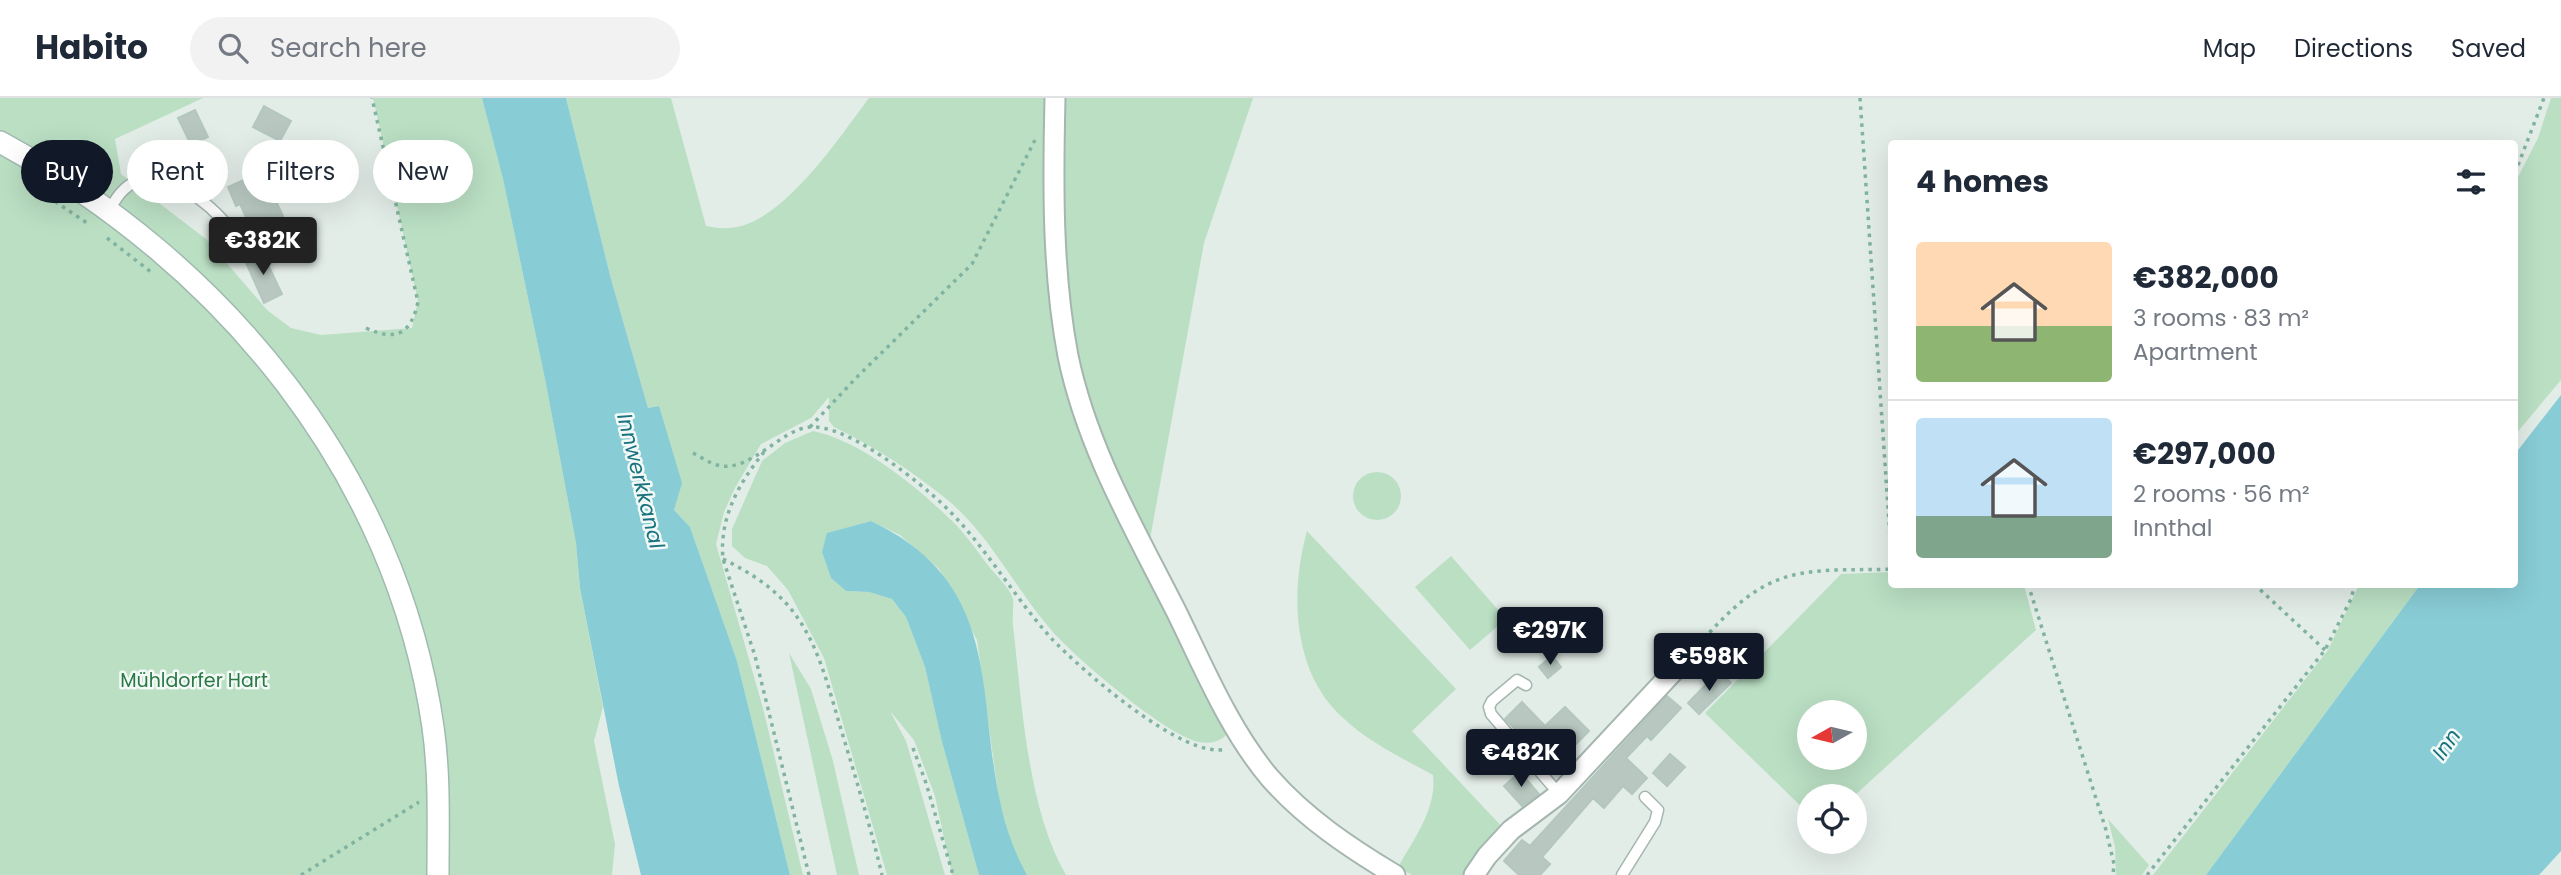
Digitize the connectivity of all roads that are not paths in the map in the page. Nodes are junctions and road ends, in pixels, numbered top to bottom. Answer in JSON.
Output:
{"nodes":[{"id":1,"x":1055,"y":98,"type":"edge"},
{"id":2,"x":0,"y":142,"type":"edge"},
{"id":3,"x":109,"y":210,"type":"junction"},
{"id":4,"x":243,"y":246,"type":"dead end"},
{"id":5,"x":1686,"y":658,"type":"road end"},
{"id":6,"x":1525,"y":685,"type":"dead end"},
{"id":7,"x":1559,"y":794,"type":"junction"},
{"id":8,"x":1645,"y":797,"type":"dead end"},
{"id":9,"x":438,"y":875,"type":"edge"},
{"id":10,"x":1395,"y":875,"type":"edge"},
{"id":11,"x":1474,"y":875,"type":"edge"},
{"id":12,"x":1622,"y":875,"type":"edge"}],
"edges":[{"from":1,"to":10,"type":"street"},
{"from":2,"to":3,"type":"main road"},
{"from":3,"to":4,"type":"lane"},
{"from":3,"to":9,"type":"main road"},
{"from":5,"to":7,"type":"street"},
{"from":6,"to":7,"type":"lane"},
{"from":7,"to":11,"type":"street"},
{"from":8,"to":12,"type":"lane"}]}
